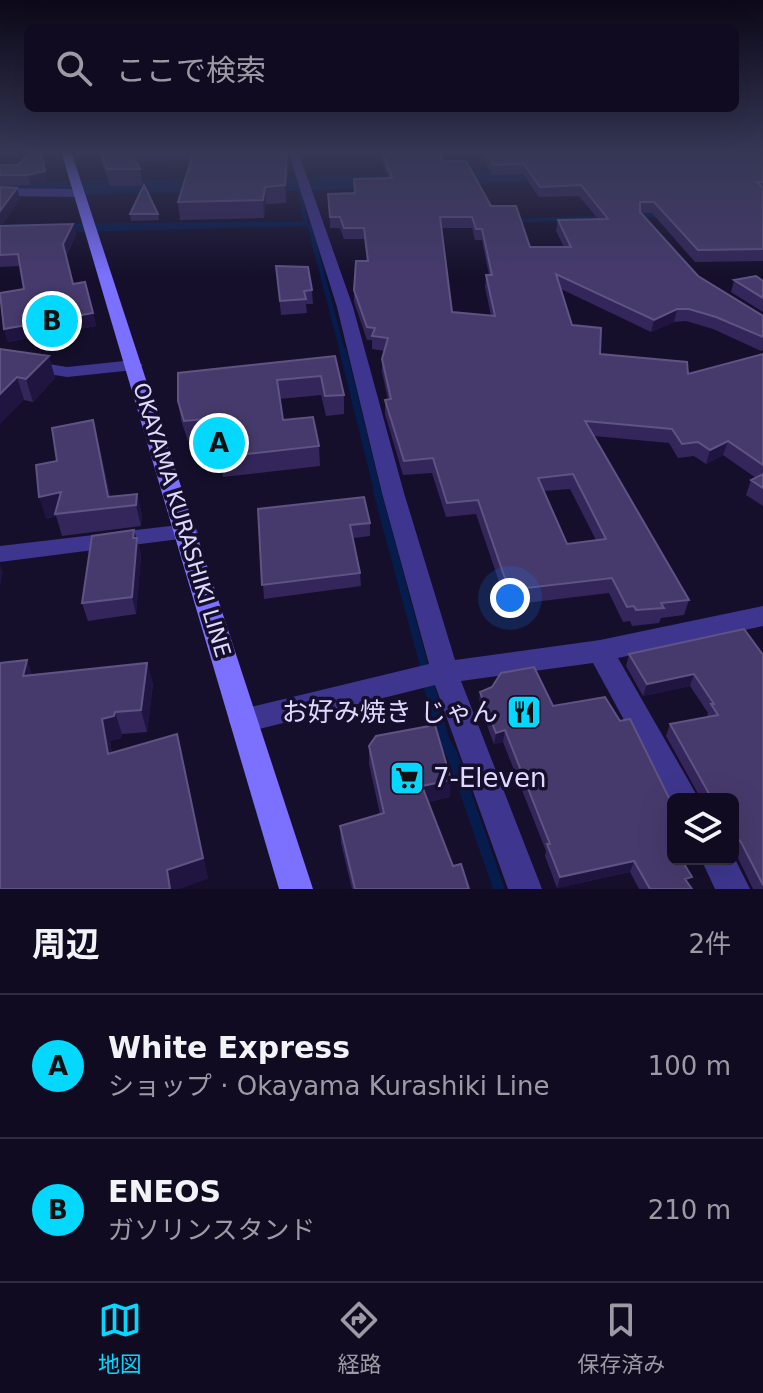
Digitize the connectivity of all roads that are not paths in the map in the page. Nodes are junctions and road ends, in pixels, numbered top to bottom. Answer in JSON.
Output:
{"nodes":[{"id":1,"x":79,"y":192,"type":"edge"},
{"id":2,"x":307,"y":192,"type":"edge"},
{"id":3,"x":0,"y":361,"type":"edge"},
{"id":4,"x":134,"y":365,"type":"junction"},
{"id":5,"x":187,"y":532,"type":"junction"},
{"id":6,"x":0,"y":554,"type":"edge"},
{"id":7,"x":763,"y":616,"type":"edge"},
{"id":8,"x":600,"y":651,"type":"junction"},
{"id":9,"x":432,"y":674,"type":"junction"},
{"id":10,"x":243,"y":721,"type":"junction"},
{"id":11,"x":680,"y":793,"type":"edge"},
{"id":12,"x":720,"y":865,"type":"edge"},
{"id":13,"x":296,"y":889,"type":"edge"},
{"id":14,"x":525,"y":889,"type":"edge"},
{"id":15,"x":733,"y":889,"type":"edge"}],
"edges":[{"from":1,"to":4,"type":"main road","name":"OKAYAMA KURASHIKI LINE"},
{"from":2,"to":9,"type":"street"},
{"from":3,"to":4,"type":"street"},
{"from":4,"to":5,"type":"main road","name":"OKAYAMA KURASHIKI LINE"},
{"from":5,"to":6,"type":"street"},
{"from":5,"to":10,"type":"main road","name":"OKAYAMA KURASHIKI LINE"},
{"from":7,"to":8,"type":"street"},
{"from":8,"to":9,"type":"street"},
{"from":8,"to":11,"type":"street"},
{"from":9,"to":10,"type":"street"},
{"from":9,"to":14,"type":"street"},
{"from":10,"to":13,"type":"main road","name":"OKAYAMA KURASHIKI LINE"},
{"from":12,"to":15,"type":"street"}]}
